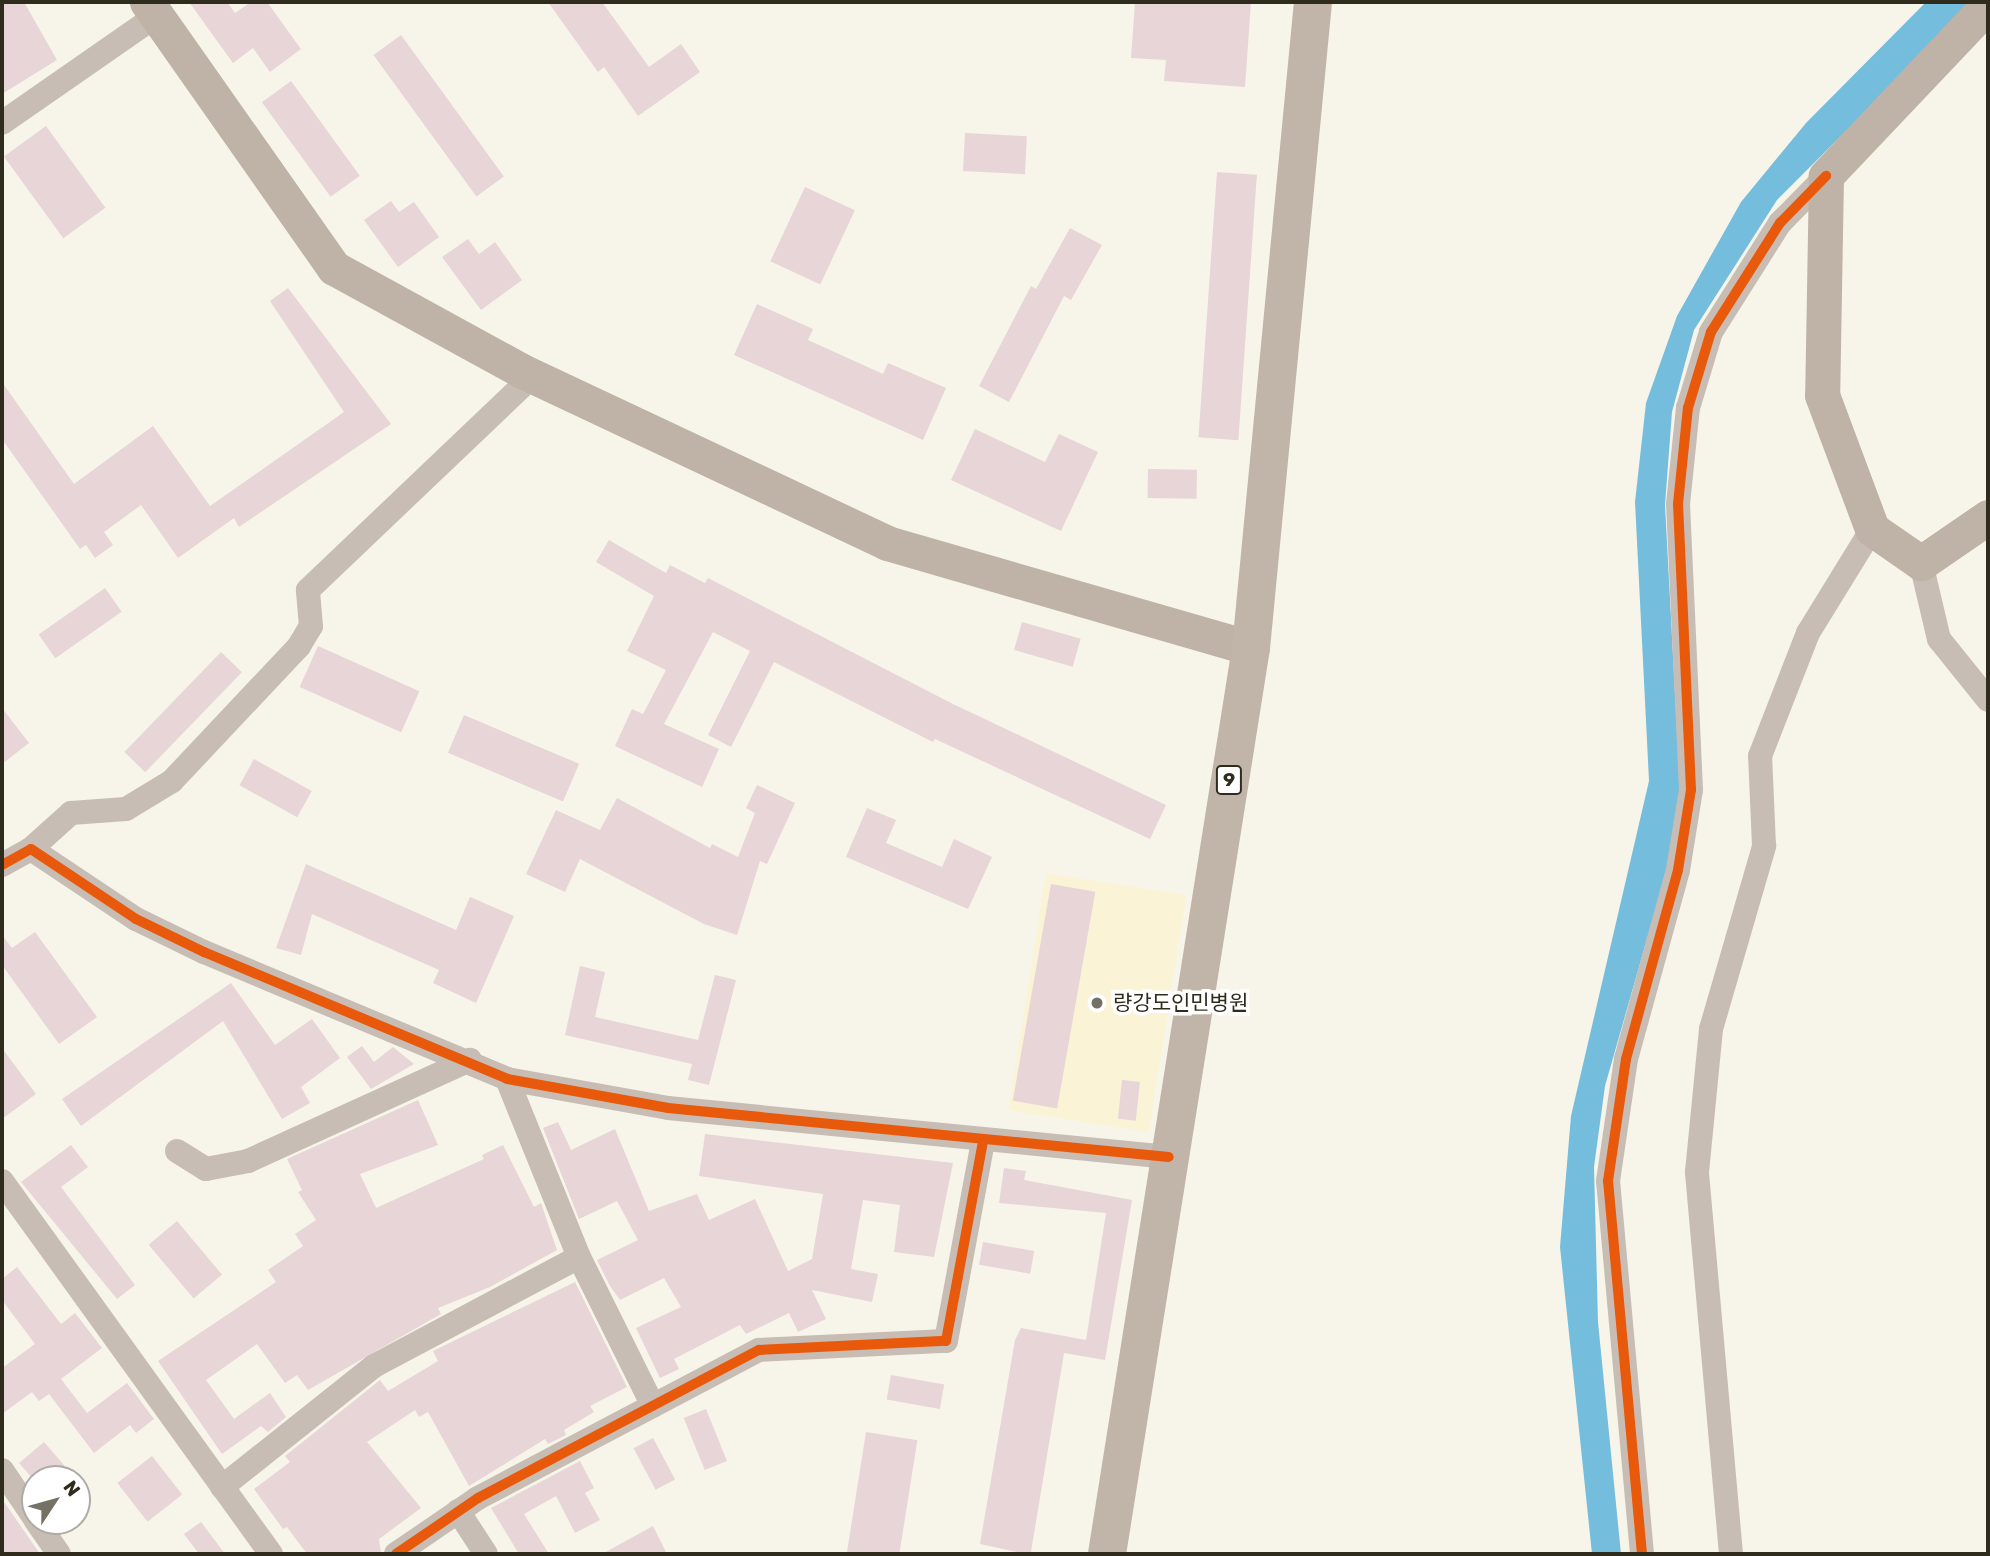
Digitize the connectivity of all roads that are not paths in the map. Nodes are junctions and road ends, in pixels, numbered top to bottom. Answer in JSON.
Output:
{"nodes":[{"id":1,"x":1313,"y":2,"type":"edge"},
{"id":2,"x":1988,"y":5,"type":"edge"},
{"id":3,"x":152,"y":9,"type":"edge"},
{"id":4,"x":2,"y":123,"type":"edge"},
{"id":5,"x":1826,"y":176,"type":"junction"},
{"id":6,"x":533,"y":376,"type":"junction"},
{"id":7,"x":1988,"y":517,"type":"edge"},
{"id":8,"x":1872,"y":529,"type":"junction"},
{"id":9,"x":1921,"y":563,"type":"junction"},
{"id":10,"x":1251,"y":648,"type":"junction"},
{"id":11,"x":1988,"y":699,"type":"edge"},
{"id":12,"x":31,"y":849,"type":"junction"},
{"id":13,"x":2,"y":865,"type":"edge"},
{"id":14,"x":470,"y":1060,"type":"junction"},
{"id":15,"x":506,"y":1079,"type":"junction"},
{"id":16,"x":983,"y":1142,"type":"junction"},
{"id":17,"x":177,"y":1151,"type":"dead end"},
{"id":18,"x":1169,"y":1157,"type":"junction"},
{"id":19,"x":2,"y":1181,"type":"edge"},
{"id":20,"x":579,"y":1257,"type":"junction"},
{"id":21,"x":653,"y":1406,"type":"junction"},
{"id":22,"x":2,"y":1470,"type":"edge"},
{"id":23,"x":222,"y":1487,"type":"junction"},
{"id":24,"x":21,"y":1498,"type":"edge"},
{"id":25,"x":458,"y":1511,"type":"junction"},
{"id":26,"x":46,"y":1535,"type":"edge"},
{"id":27,"x":59,"y":1554,"type":"edge"},
{"id":28,"x":271,"y":1554,"type":"edge"},
{"id":29,"x":396,"y":1554,"type":"edge"},
{"id":30,"x":486,"y":1554,"type":"edge"},
{"id":31,"x":1107,"y":1554,"type":"edge"},
{"id":32,"x":1642,"y":1554,"type":"edge"},
{"id":33,"x":1731,"y":1554,"type":"edge"}],
"edges":[{"from":1,"to":10,"type":"main road","number":"9"},
{"from":2,"to":5,"type":"main road"},
{"from":3,"to":4,"type":"street"},
{"from":3,"to":6,"type":"main road"},
{"from":5,"to":8,"type":"main road"},
{"from":5,"to":32,"type":"street"},
{"from":6,"to":10,"type":"main road"},
{"from":6,"to":12,"type":"street"},
{"from":7,"to":9,"type":"main road"},
{"from":8,"to":9,"type":"main road"},
{"from":8,"to":33,"type":"street"},
{"from":9,"to":11,"type":"street"},
{"from":10,"to":18,"type":"main road","number":"9"},
{"from":12,"to":13,"type":"street"},
{"from":12,"to":14,"type":"street"},
{"from":14,"to":15,"type":"street"},
{"from":14,"to":17,"type":"street"},
{"from":15,"to":16,"type":"street"},
{"from":15,"to":20,"type":"street"},
{"from":16,"to":18,"type":"street"},
{"from":16,"to":21,"type":"street"},
{"from":18,"to":31,"type":"main road","number":"9"},
{"from":19,"to":23,"type":"street"},
{"from":20,"to":21,"type":"street"},
{"from":20,"to":23,"type":"street"},
{"from":21,"to":25,"type":"street"},
{"from":22,"to":24,"type":"street"},
{"from":23,"to":28,"type":"street"},
{"from":25,"to":29,"type":"street"},
{"from":25,"to":30,"type":"street"},
{"from":26,"to":27,"type":"street"}]}
